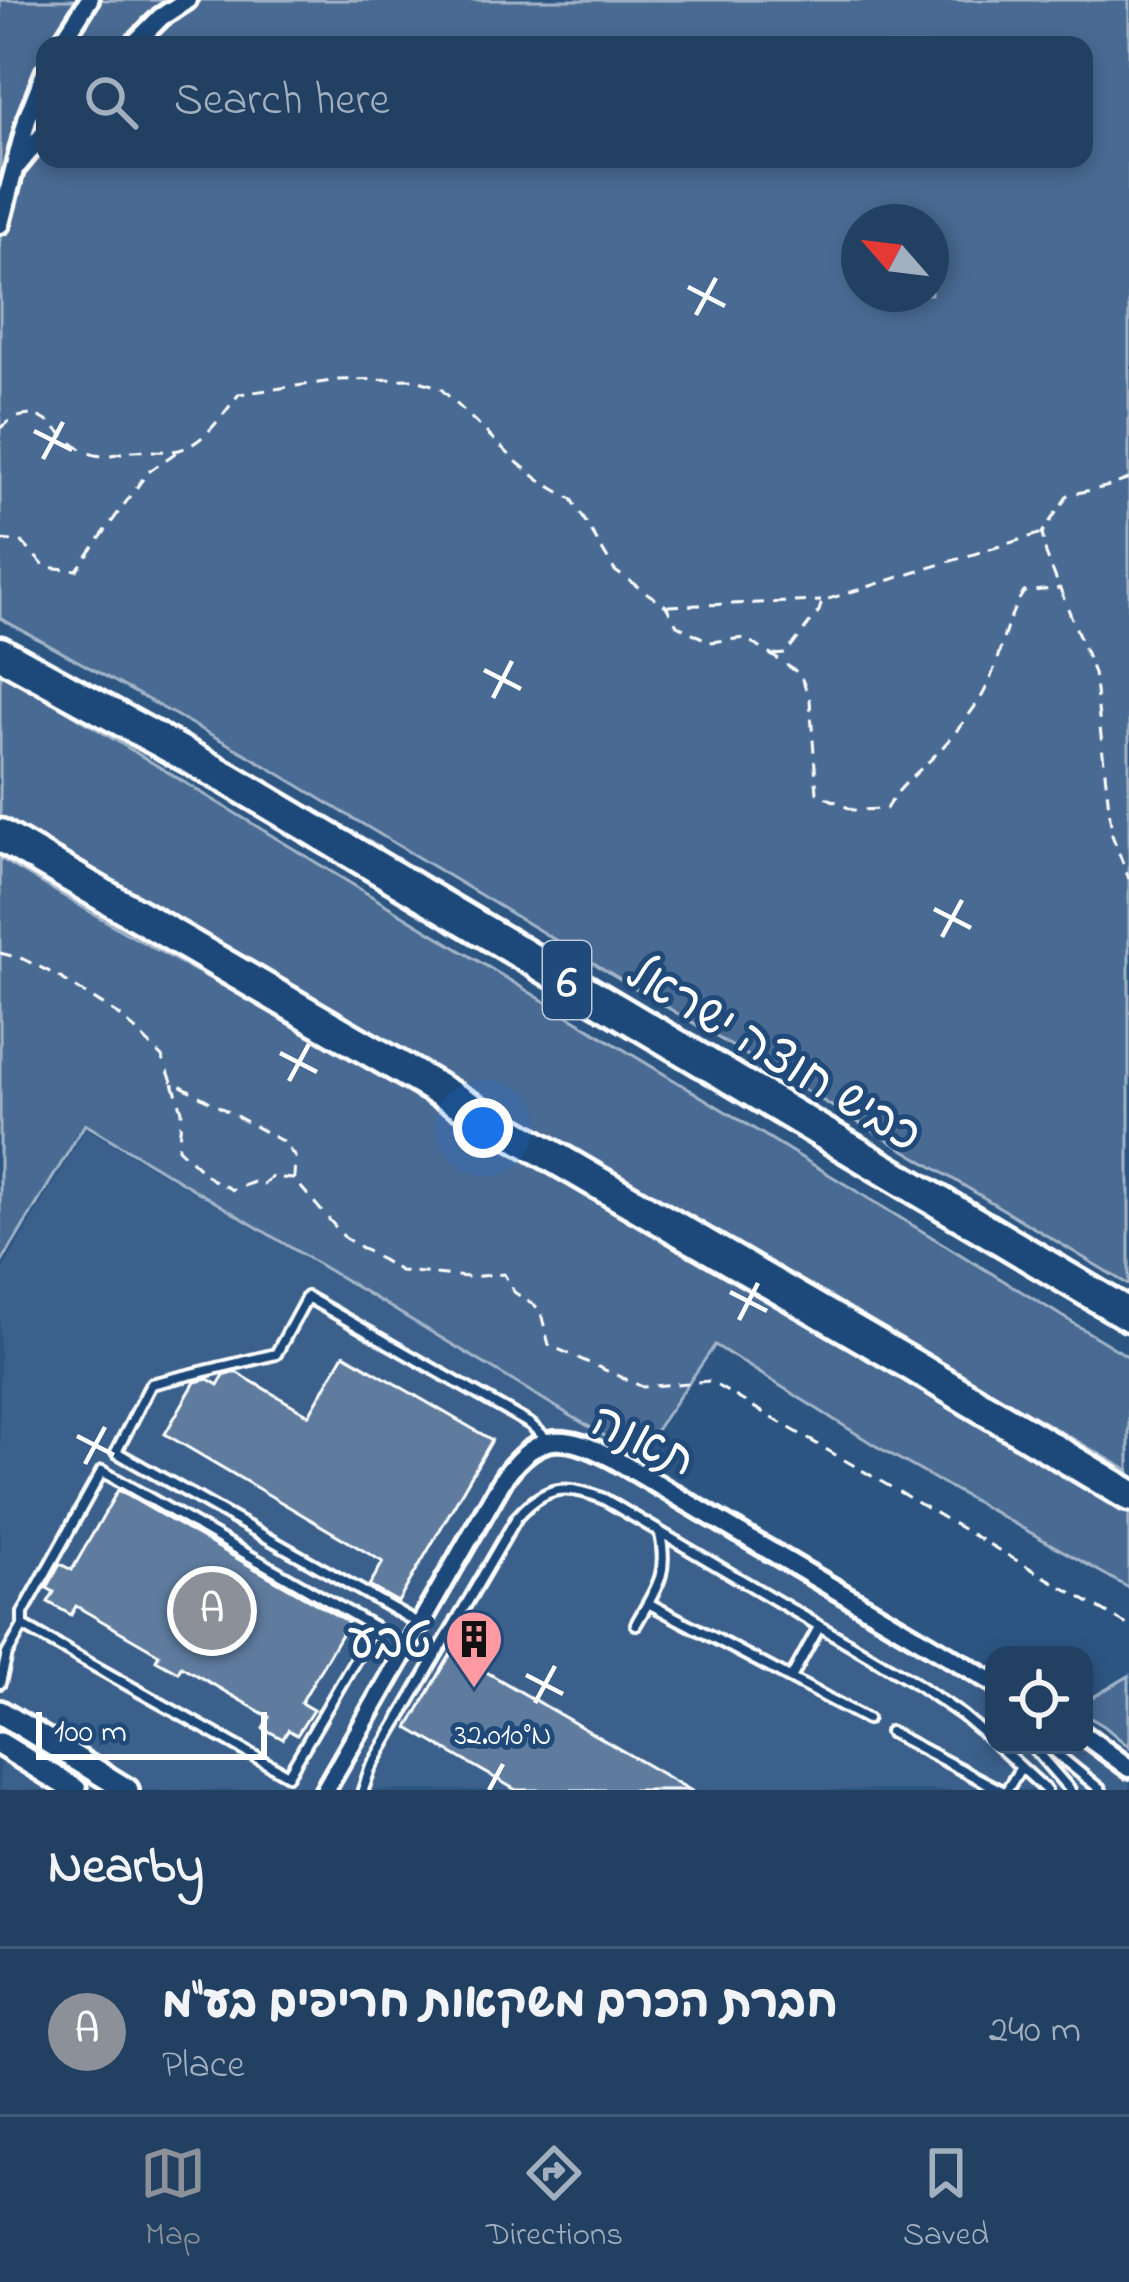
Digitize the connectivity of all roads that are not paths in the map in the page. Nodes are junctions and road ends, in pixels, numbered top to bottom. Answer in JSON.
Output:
{"nodes":[{"id":1,"x":89,"y":0,"type":"edge"},
{"id":2,"x":187,"y":0,"type":"edge"},
{"id":3,"x":66,"y":36,"type":"edge"},
{"id":4,"x":142,"y":36,"type":"edge"},
{"id":5,"x":36,"y":96,"type":"edge"},
{"id":6,"x":36,"y":143,"type":"edge"},
{"id":7,"x":14,"y":170,"type":"junction"},
{"id":8,"x":0,"y":224,"type":"edge"},
{"id":9,"x":0,"y":653,"type":"edge"},
{"id":10,"x":0,"y":835,"type":"edge"},
{"id":11,"x":1129,"y":1315,"type":"edge"},
{"id":12,"x":549,"y":1441,"type":"junction"},
{"id":13,"x":1129,"y":1495,"type":"edge"},
{"id":14,"x":659,"y":1532,"type":"junction"},
{"id":15,"x":648,"y":1603,"type":"junction"},
{"id":16,"x":419,"y":1624,"type":"junction"},
{"id":17,"x":636,"y":1624,"type":"dead end"},
{"id":18,"x":23,"y":1626,"type":"junction"},
{"id":19,"x":819,"y":1627,"type":"junction"},
{"id":20,"x":4,"y":1657,"type":"edge"},
{"id":21,"x":791,"y":1678,"type":"junction"},
{"id":22,"x":985,"y":1678,"type":"edge"},
{"id":23,"x":0,"y":1683,"type":"edge"},
{"id":24,"x":3,"y":1714,"type":"edge"},
{"id":25,"x":867,"y":1719,"type":"dead end"},
{"id":26,"x":890,"y":1732,"type":"dead end"},
{"id":27,"x":985,"y":1736,"type":"edge"},
{"id":28,"x":1093,"y":1742,"type":"edge"},
{"id":29,"x":0,"y":1744,"type":"edge"},
{"id":30,"x":1006,"y":1754,"type":"edge"},
{"id":31,"x":1039,"y":1754,"type":"edge"},
{"id":32,"x":1057,"y":1754,"type":"edge"},
{"id":33,"x":1021,"y":1767,"type":"junction"},
{"id":34,"x":1129,"y":1768,"type":"edge"},
{"id":35,"x":325,"y":1787,"type":"edge"},
{"id":36,"x":76,"y":1790,"type":"edge"},
{"id":37,"x":127,"y":1790,"type":"edge"},
{"id":38,"x":363,"y":1790,"type":"edge"},
{"id":39,"x":1004,"y":1790,"type":"edge"},
{"id":40,"x":1046,"y":1790,"type":"edge"},
{"id":41,"x":1070,"y":1790,"type":"edge"},
{"id":42,"x":1102,"y":1790,"type":"edge"}],
"edges":[{"from":1,"to":3,"type":"street"},
{"from":2,"to":4,"type":"street"},
{"from":5,"to":7,"type":"street"},
{"from":6,"to":7,"type":"street"},
{"from":7,"to":8,"type":"street"},
{"from":9,"to":11,"type":"highway","name":"כביש חוצה ישראל","number":"6"},
{"from":10,"to":13,"type":"highway"},
{"from":12,"to":16,"type":"street","name":"תאנה"},
{"from":12,"to":16,"type":"lane"},
{"from":12,"to":22,"type":"street","name":"תאנה"},
{"from":14,"to":15,"type":"lane"},
{"from":14,"to":19,"type":"lane"},
{"from":14,"to":38,"type":"lane"},
{"from":15,"to":17,"type":"lane"},
{"from":15,"to":21,"type":"lane"},
{"from":16,"to":35,"type":"street","name":"תאנה"},
{"from":18,"to":18,"type":"lane"},
{"from":18,"to":20,"type":"lane"},
{"from":19,"to":21,"type":"lane"},
{"from":19,"to":27,"type":"lane"},
{"from":20,"to":23,"type":"lane"},
{"from":21,"to":25,"type":"lane"},
{"from":23,"to":24,"type":"lane"},
{"from":24,"to":37,"type":"street"},
{"from":26,"to":39,"type":"lane"},
{"from":28,"to":34,"type":"street"},
{"from":29,"to":36,"type":"street"},
{"from":30,"to":33,"type":"lane"},
{"from":31,"to":41,"type":"lane"},
{"from":32,"to":42,"type":"lane"},
{"from":33,"to":39,"type":"lane"},
{"from":33,"to":40,"type":"lane"}]}
